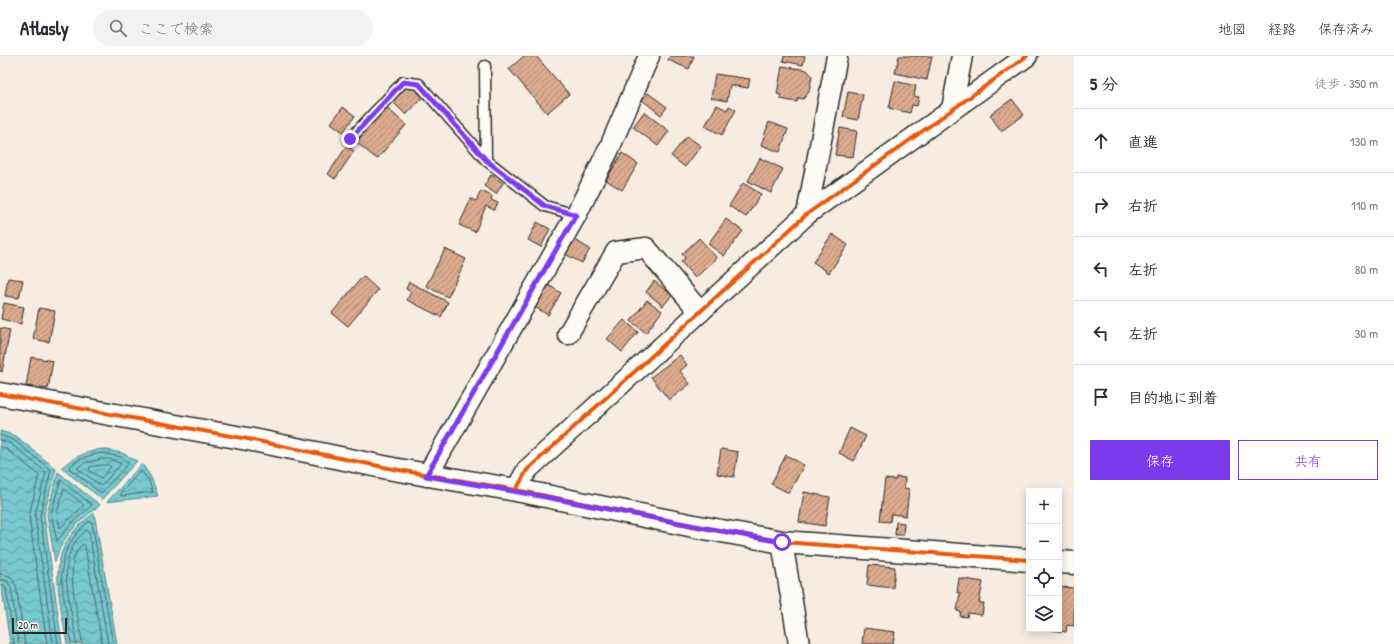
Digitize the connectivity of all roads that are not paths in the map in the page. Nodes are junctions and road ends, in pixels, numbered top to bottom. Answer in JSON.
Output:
{"nodes":[{"id":1,"x":649,"y":56,"type":"edge"},
{"id":2,"x":837,"y":56,"type":"edge"},
{"id":3,"x":962,"y":56,"type":"edge"},
{"id":4,"x":1027,"y":56,"type":"edge"},
{"id":5,"x":485,"y":66,"type":"dead end"},
{"id":6,"x":952,"y":108,"type":"junction"},
{"id":7,"x":350,"y":139,"type":"dead end"},
{"id":8,"x":486,"y":160,"type":"junction"},
{"id":9,"x":807,"y":214,"type":"junction"},
{"id":10,"x":576,"y":215,"type":"junction"},
{"id":11,"x":700,"y":312,"type":"junction"},
{"id":12,"x":568,"y":334,"type":"dead end"},
{"id":13,"x":0,"y":394,"type":"edge"},
{"id":14,"x":426,"y":476,"type":"junction"},
{"id":15,"x":516,"y":490,"type":"junction"},
{"id":16,"x":782,"y":542,"type":"junction"},
{"id":17,"x":1026,"y":560,"type":"edge"},
{"id":18,"x":1062,"y":562,"type":"edge"},
{"id":19,"x":1074,"y":563,"type":"edge"},
{"id":20,"x":799,"y":644,"type":"edge"}],
"edges":[{"from":1,"to":10,"type":"street"},
{"from":2,"to":9,"type":"street"},
{"from":3,"to":6,"type":"street"},
{"from":4,"to":6,"type":"street"},
{"from":5,"to":8,"type":"lane"},
{"from":6,"to":9,"type":"street"},
{"from":7,"to":8,"type":"lane"},
{"from":8,"to":10,"type":"lane"},
{"from":9,"to":11,"type":"street"},
{"from":10,"to":14,"type":"street"},
{"from":11,"to":12,"type":"street"},
{"from":11,"to":15,"type":"street"},
{"from":13,"to":14,"type":"street"},
{"from":14,"to":15,"type":"street"},
{"from":15,"to":16,"type":"street"},
{"from":16,"to":17,"type":"street"},
{"from":16,"to":20,"type":"street"},
{"from":18,"to":19,"type":"street"}]}
